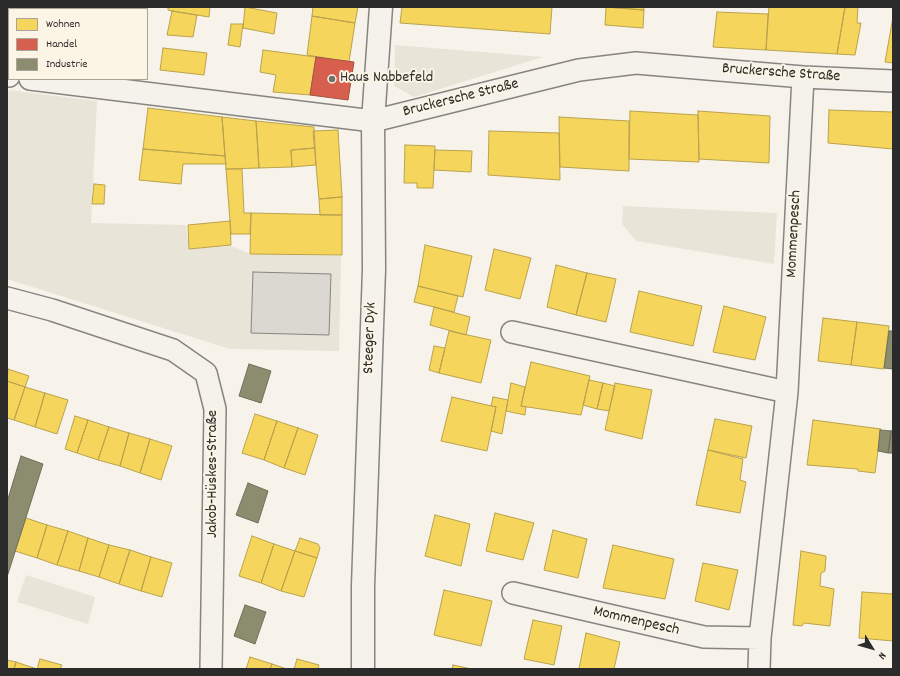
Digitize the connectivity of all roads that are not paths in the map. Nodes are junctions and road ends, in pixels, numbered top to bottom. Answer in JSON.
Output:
{"nodes":[{"id":1,"x":381,"y":7,"type":"edge"},
{"id":2,"x":803,"y":77,"type":"junction"},
{"id":3,"x":38,"y":80,"type":"edge"},
{"id":4,"x":893,"y":81,"type":"edge"},
{"id":5,"x":373,"y":122,"type":"junction"},
{"id":6,"x":7,"y":298,"type":"edge"},
{"id":7,"x":512,"y":332,"type":"dead end"},
{"id":8,"x":787,"y":392,"type":"junction"},
{"id":9,"x":512,"y":593,"type":"dead end"},
{"id":10,"x":760,"y":638,"type":"junction"},
{"id":11,"x":211,"y":669,"type":"edge"},
{"id":12,"x":363,"y":669,"type":"edge"},
{"id":13,"x":759,"y":669,"type":"edge"}],
"edges":[{"from":1,"to":5,"type":"street","name":"Steeger Dyk"},
{"from":2,"to":4,"type":"street","name":"Bruckersche Straße"},
{"from":2,"to":5,"type":"street","name":"Bruckersche Straße"},
{"from":2,"to":8,"type":"street","name":"Mommenpesch"},
{"from":3,"to":5,"type":"street","name":"Bruckersche Straße"},
{"from":5,"to":12,"type":"street","name":"Steeger Dyk"},
{"from":6,"to":11,"type":"street","name":"Jakob-Hüskes-Straße"},
{"from":7,"to":8,"type":"street"},
{"from":8,"to":10,"type":"street","name":"Mommenpesch"},
{"from":9,"to":10,"type":"street","name":"Mommenpesch"},
{"from":10,"to":13,"type":"street","name":"Mommenpesch"}]}
